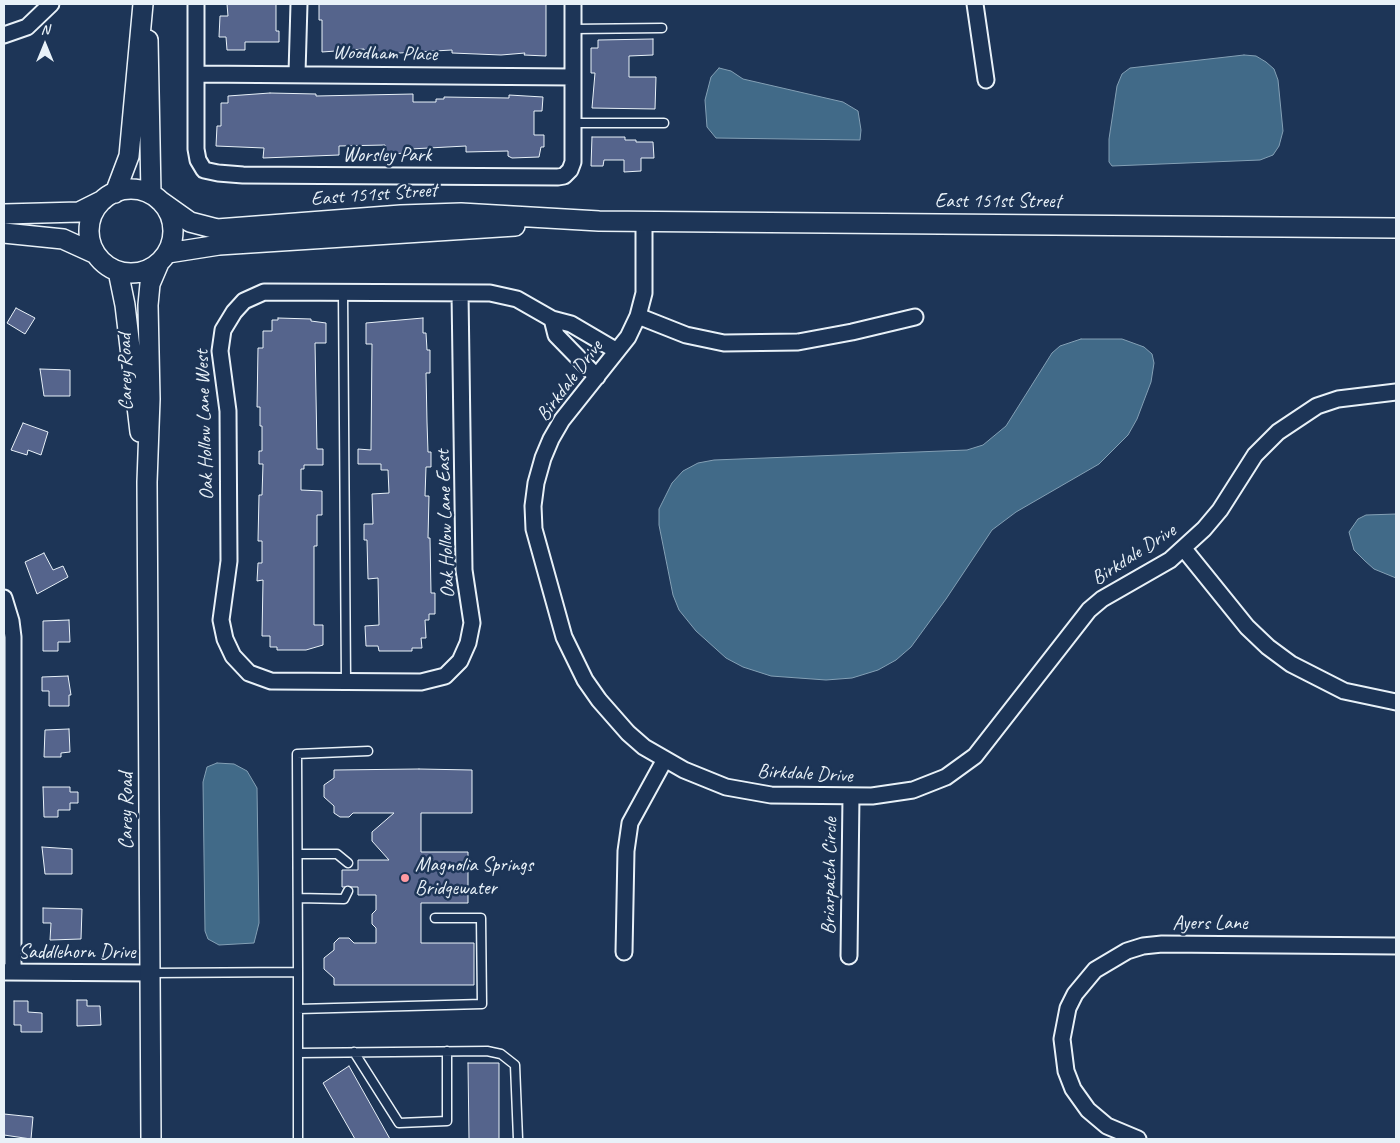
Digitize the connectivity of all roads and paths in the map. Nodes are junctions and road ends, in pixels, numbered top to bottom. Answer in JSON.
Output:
{"nodes":[{"id":1,"x":51,"y":4,"type":"edge"},
{"id":2,"x":143,"y":4,"type":"edge"},
{"id":3,"x":147,"y":4,"type":"edge"},
{"id":4,"x":196,"y":4,"type":"edge"},
{"id":5,"x":299,"y":4,"type":"edge"},
{"id":6,"x":573,"y":4,"type":"edge"},
{"id":7,"x":975,"y":4,"type":"edge"},
{"id":8,"x":662,"y":28,"type":"dead end"},
{"id":9,"x":573,"y":29,"type":"junction"},
{"id":10,"x":4,"y":35,"type":"edge"},
{"id":11,"x":196,"y":74,"type":"junction"},
{"id":12,"x":297,"y":74,"type":"junction"},
{"id":13,"x":572,"y":77,"type":"junction"},
{"id":14,"x":986,"y":80,"type":"dead end"},
{"id":15,"x":664,"y":123,"type":"dead end"},
{"id":16,"x":573,"y":124,"type":"junction"},
{"id":17,"x":110,"y":196,"type":"junction"},
{"id":18,"x":155,"y":197,"type":"junction"},
{"id":19,"x":4,"y":214,"type":"edge"},
{"id":20,"x":599,"y":221,"type":"junction"},
{"id":21,"x":644,"y":221,"type":"junction"},
{"id":22,"x":1396,"y":228,"type":"edge"},
{"id":23,"x":4,"y":233,"type":"edge"},
{"id":24,"x":96,"y":254,"type":"junction"},
{"id":25,"x":163,"y":258,"type":"junction"},
{"id":26,"x":118,"y":271,"type":"junction"},
{"id":27,"x":343,"y":292,"type":"junction"},
{"id":28,"x":460,"y":293,"type":"junction"},
{"id":29,"x":638,"y":316,"type":"junction"},
{"id":30,"x":914,"y":317,"type":"dead end"},
{"id":31,"x":552,"y":319,"type":"junction"},
{"id":32,"x":617,"y":351,"type":"junction"},
{"id":33,"x":597,"y":377,"type":"junction"},
{"id":34,"x":1396,"y":392,"type":"edge"},
{"id":35,"x":147,"y":482,"type":"junction"},
{"id":36,"x":1184,"y":549,"type":"junction"},
{"id":37,"x":4,"y":598,"type":"edge"},
{"id":38,"x":346,"y":681,"type":"junction"},
{"id":39,"x":1396,"y":702,"type":"edge"},
{"id":40,"x":368,"y":751,"type":"dead end"},
{"id":41,"x":8,"y":761,"type":"edge"},
{"id":42,"x":664,"y":761,"type":"junction"},
{"id":43,"x":851,"y":796,"type":"junction"},
{"id":44,"x":298,"y":854,"type":"junction"},
{"id":45,"x":348,"y":863,"type":"dead end"},
{"id":46,"x":348,"y":891,"type":"dead end"},
{"id":47,"x":298,"y":898,"type":"junction"},
{"id":48,"x":435,"y":918,"type":"dead end"},
{"id":49,"x":1396,"y":946,"type":"edge"},
{"id":50,"x":624,"y":952,"type":"dead end"},
{"id":51,"x":849,"y":956,"type":"dead end"},
{"id":52,"x":8,"y":972,"type":"edge"},
{"id":53,"x":298,"y":972,"type":"junction"},
{"id":54,"x":151,"y":973,"type":"junction"},
{"id":55,"x":298,"y":1009,"type":"junction"},
{"id":56,"x":447,"y":1051,"type":"junction"},
{"id":57,"x":354,"y":1052,"type":"junction"},
{"id":58,"x":298,"y":1053,"type":"junction"},
{"id":59,"x":151,"y":1139,"type":"edge"},
{"id":60,"x":298,"y":1139,"type":"edge"},
{"id":61,"x":518,"y":1139,"type":"edge"},
{"id":62,"x":1138,"y":1139,"type":"edge"}],
"edges":[{"from":1,"to":10,"type":"street"},
{"from":2,"to":17,"type":"street"},
{"from":3,"to":18,"type":"street"},
{"from":4,"to":11,"type":"street","name":"Worsley Park"},
{"from":5,"to":12,"type":"street"},
{"from":6,"to":9,"type":"street","name":"Worsley Park"},
{"from":7,"to":14,"type":"street"},
{"from":8,"to":9,"type":"lane"},
{"from":9,"to":13,"type":"street","name":"Worsley Park"},
{"from":11,"to":12,"type":"street","name":"Woodham Place"},
{"from":11,"to":16,"type":"street","name":"Worsley Park"},
{"from":12,"to":13,"type":"street","name":"Woodham Place"},
{"from":13,"to":16,"type":"street","name":"Worsley Park"},
{"from":15,"to":16,"type":"lane"},
{"from":17,"to":18,"type":"street"},
{"from":17,"to":19,"type":"street"},
{"from":17,"to":24,"type":"street"},
{"from":18,"to":20,"type":"street","name":"East 151st Street"},
{"from":18,"to":25,"type":"street"},
{"from":20,"to":21,"type":"street","name":"East 151st Street"},
{"from":20,"to":25,"type":"street","name":"East 151st Street"},
{"from":21,"to":22,"type":"street","name":"East 151st Street"},
{"from":21,"to":29,"type":"street","name":"Birkdale Drive"},
{"from":23,"to":24,"type":"street"},
{"from":24,"to":26,"type":"street"},
{"from":25,"to":26,"type":"street"},
{"from":25,"to":35,"type":"street","name":"Carey Road"},
{"from":26,"to":35,"type":"street","name":"Carey Road"},
{"from":27,"to":28,"type":"street","name":"Oak Hollow Lane West"},
{"from":27,"to":38,"type":"lane"},
{"from":27,"to":38,"type":"street","name":"Oak Hollow Lane West"},
{"from":28,"to":31,"type":"street","name":"Oak Hollow Lane West"},
{"from":28,"to":38,"type":"street","name":"Oak Hollow Lane East"},
{"from":29,"to":30,"type":"street"},
{"from":29,"to":32,"type":"street","name":"Birkdale Drive"},
{"from":31,"to":32,"type":"street","name":"Oak Hollow Lane West"},
{"from":31,"to":33,"type":"street"},
{"from":32,"to":33,"type":"street","name":"Birkdale Drive"},
{"from":33,"to":42,"type":"street","name":"Birkdale Drive"},
{"from":34,"to":36,"type":"street","name":"Birkdale Drive"},
{"from":35,"to":54,"type":"street","name":"Carey Road"},
{"from":36,"to":39,"type":"street"},
{"from":36,"to":43,"type":"street","name":"Birkdale Drive"},
{"from":37,"to":41,"type":"street"},
{"from":40,"to":44,"type":"lane"},
{"from":41,"to":52,"type":"street"},
{"from":42,"to":43,"type":"street","name":"Birkdale Drive"},
{"from":42,"to":50,"type":"street"},
{"from":43,"to":51,"type":"street","name":"Briarpatch Circle"},
{"from":44,"to":45,"type":"lane"},
{"from":44,"to":47,"type":"lane"},
{"from":46,"to":47,"type":"lane"},
{"from":47,"to":53,"type":"lane"},
{"from":48,"to":55,"type":"lane"},
{"from":49,"to":62,"type":"street","name":"Ayers Lane"},
{"from":52,"to":54,"type":"street","name":"Saddlehorn Drive"},
{"from":53,"to":54,"type":"lane"},
{"from":53,"to":55,"type":"lane"},
{"from":54,"to":59,"type":"street","name":"Carey Road"},
{"from":55,"to":58,"type":"lane"},
{"from":56,"to":57,"type":"lane"},
{"from":56,"to":57,"type":"lane"},
{"from":56,"to":61,"type":"lane"},
{"from":57,"to":58,"type":"lane"},
{"from":58,"to":60,"type":"lane"}]}
